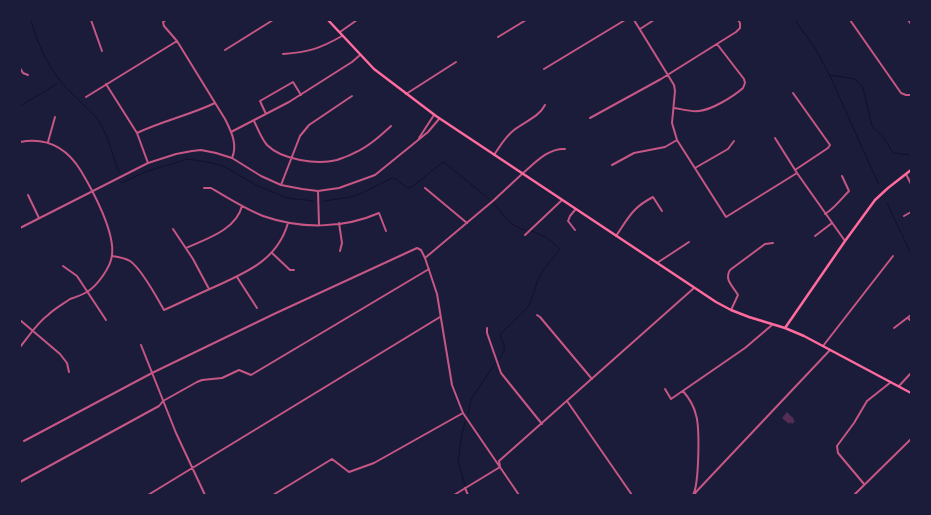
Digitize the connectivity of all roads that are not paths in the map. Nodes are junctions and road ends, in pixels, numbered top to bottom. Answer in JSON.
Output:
{"nodes":[{"id":1,"x":91,"y":20,"type":"edge"},
{"id":2,"x":166,"y":20,"type":"edge"},
{"id":3,"x":273,"y":20,"type":"edge"},
{"id":4,"x":328,"y":20,"type":"edge"},
{"id":5,"x":357,"y":20,"type":"edge"},
{"id":6,"x":526,"y":20,"type":"edge"},
{"id":7,"x":625,"y":20,"type":"edge"},
{"id":8,"x":634,"y":20,"type":"edge"},
{"id":9,"x":654,"y":20,"type":"edge"},
{"id":10,"x":738,"y":20,"type":"edge"},
{"id":11,"x":850,"y":20,"type":"edge"},
{"id":12,"x":908,"y":20,"type":"edge"},
{"id":13,"x":911,"y":24,"type":"edge"},
{"id":14,"x":640,"y":29,"type":"junction"},
{"id":15,"x":338,"y":33,"type":"junction"},
{"id":16,"x":342,"y":36,"type":"junction"},
{"id":17,"x":498,"y":37,"type":"dead end"},
{"id":18,"x":177,"y":41,"type":"junction"},
{"id":19,"x":717,"y":44,"type":"junction"},
{"id":20,"x":225,"y":50,"type":"dead end"},
{"id":21,"x":102,"y":51,"type":"dead end"},
{"id":22,"x":283,"y":54,"type":"dead end"},
{"id":23,"x":360,"y":55,"type":"junction"},
{"id":24,"x":456,"y":62,"type":"dead end"},
{"id":25,"x":20,"y":68,"type":"edge"},
{"id":26,"x":544,"y":69,"type":"dead end"},
{"id":27,"x":28,"y":75,"type":"dead end"},
{"id":28,"x":668,"y":75,"type":"junction"},
{"id":29,"x":106,"y":84,"type":"junction"},
{"id":30,"x":793,"y":93,"type":"dead end"},
{"id":31,"x":406,"y":94,"type":"junction"},
{"id":32,"x":911,"y":94,"type":"edge"},
{"id":33,"x":301,"y":95,"type":"junction"},
{"id":34,"x":352,"y":96,"type":"dead end"},
{"id":35,"x":86,"y":97,"type":"dead end"},
{"id":36,"x":215,"y":103,"type":"junction"},
{"id":37,"x":545,"y":105,"type":"dead end"},
{"id":38,"x":674,"y":108,"type":"junction"},
{"id":39,"x":266,"y":114,"type":"junction"},
{"id":40,"x":434,"y":115,"type":"junction"},
{"id":41,"x":55,"y":117,"type":"dead end"},
{"id":42,"x":590,"y":118,"type":"dead end"},
{"id":43,"x":439,"y":119,"type":"junction"},
{"id":44,"x":254,"y":120,"type":"junction"},
{"id":45,"x":391,"y":126,"type":"dead end"},
{"id":46,"x":231,"y":132,"type":"junction"},
{"id":47,"x":137,"y":133,"type":"junction"},
{"id":48,"x":775,"y":138,"type":"dead end"},
{"id":49,"x":418,"y":139,"type":"junction"},
{"id":50,"x":677,"y":140,"type":"junction"},
{"id":51,"x":734,"y":141,"type":"dead end"},
{"id":52,"x":20,"y":142,"type":"edge"},
{"id":53,"x":48,"y":142,"type":"junction"},
{"id":54,"x":565,"y":149,"type":"dead end"},
{"id":55,"x":493,"y":155,"type":"junction"},
{"id":56,"x":232,"y":158,"type":"junction"},
{"id":57,"x":291,"y":158,"type":"junction"},
{"id":58,"x":148,"y":163,"type":"junction"},
{"id":59,"x":612,"y":165,"type":"dead end"},
{"id":60,"x":695,"y":168,"type":"junction"},
{"id":61,"x":795,"y":170,"type":"junction"},
{"id":62,"x":911,"y":171,"type":"edge"},
{"id":63,"x":797,"y":173,"type":"junction"},
{"id":64,"x":522,"y":174,"type":"junction"},
{"id":65,"x":906,"y":174,"type":"junction"},
{"id":66,"x":842,"y":176,"type":"dead end"},
{"id":67,"x":911,"y":184,"type":"edge"},
{"id":68,"x":281,"y":185,"type":"junction"},
{"id":69,"x":204,"y":188,"type":"dead end"},
{"id":70,"x":425,"y":188,"type":"dead end"},
{"id":71,"x":318,"y":191,"type":"junction"},
{"id":72,"x":92,"y":192,"type":"junction"},
{"id":73,"x":28,"y":195,"type":"dead end"},
{"id":74,"x":562,"y":200,"type":"junction"},
{"id":75,"x":242,"y":206,"type":"junction"},
{"id":76,"x":576,"y":210,"type":"junction"},
{"id":77,"x":662,"y":211,"type":"dead end"},
{"id":78,"x":911,"y":212,"type":"edge"},
{"id":79,"x":826,"y":214,"type":"junction"},
{"id":80,"x":904,"y":216,"type":"dead end"},
{"id":81,"x":39,"y":218,"type":"junction"},
{"id":82,"x":288,"y":223,"type":"junction"},
{"id":83,"x":340,"y":223,"type":"junction"},
{"id":84,"x":467,"y":223,"type":"junction"},
{"id":85,"x":832,"y":223,"type":"junction"},
{"id":86,"x":319,"y":225,"type":"junction"},
{"id":87,"x":20,"y":228,"type":"edge"},
{"id":88,"x":173,"y":229,"type":"dead end"},
{"id":89,"x":575,"y":230,"type":"dead end"},
{"id":90,"x":386,"y":232,"type":"dead end"},
{"id":91,"x":524,"y":235,"type":"dead end"},
{"id":92,"x":616,"y":236,"type":"junction"},
{"id":93,"x":814,"y":236,"type":"dead end"},
{"id":94,"x":845,"y":241,"type":"junction"},
{"id":95,"x":689,"y":242,"type":"dead end"},
{"id":96,"x":773,"y":243,"type":"dead end"},
{"id":97,"x":186,"y":248,"type":"junction"},
{"id":98,"x":340,"y":251,"type":"dead end"},
{"id":99,"x":272,"y":253,"type":"junction"},
{"id":100,"x":112,"y":256,"type":"junction"},
{"id":101,"x":893,"y":256,"type":"dead end"},
{"id":102,"x":425,"y":258,"type":"junction"},
{"id":103,"x":657,"y":263,"type":"junction"},
{"id":104,"x":63,"y":266,"type":"dead end"},
{"id":105,"x":429,"y":269,"type":"junction"},
{"id":106,"x":294,"y":270,"type":"dead end"},
{"id":107,"x":237,"y":277,"type":"junction"},
{"id":108,"x":694,"y":288,"type":"junction"},
{"id":109,"x":209,"y":289,"type":"junction"},
{"id":110,"x":88,"y":292,"type":"junction"},
{"id":111,"x":257,"y":308,"type":"dead end"},
{"id":112,"x":730,"y":310,"type":"junction"},
{"id":113,"x":536,"y":315,"type":"dead end"},
{"id":114,"x":911,"y":315,"type":"edge"},
{"id":115,"x":440,"y":316,"type":"junction"},
{"id":116,"x":908,"y":318,"type":"junction"},
{"id":117,"x":20,"y":320,"type":"edge"},
{"id":118,"x":106,"y":320,"type":"dead end"},
{"id":119,"x":911,"y":321,"type":"edge"},
{"id":120,"x":772,"y":325,"type":"junction"},
{"id":121,"x":487,"y":328,"type":"dead end"},
{"id":122,"x":785,"y":328,"type":"junction"},
{"id":123,"x":894,"y":328,"type":"dead end"},
{"id":124,"x":33,"y":331,"type":"junction"},
{"id":125,"x":141,"y":345,"type":"dead end"},
{"id":126,"x":20,"y":346,"type":"edge"},
{"id":127,"x":823,"y":346,"type":"junction"},
{"id":128,"x":830,"y":350,"type":"junction"},
{"id":129,"x":69,"y":372,"type":"dead end"},
{"id":130,"x":152,"y":373,"type":"junction"},
{"id":131,"x":911,"y":373,"type":"edge"},
{"id":132,"x":592,"y":379,"type":"junction"},
{"id":133,"x":891,"y":382,"type":"junction"},
{"id":134,"x":899,"y":386,"type":"junction"},
{"id":135,"x":665,"y":389,"type":"dead end"},
{"id":136,"x":683,"y":391,"type":"junction"},
{"id":137,"x":911,"y":393,"type":"edge"},
{"id":138,"x":163,"y":401,"type":"junction"},
{"id":139,"x":568,"y":401,"type":"junction"},
{"id":140,"x":463,"y":413,"type":"junction"},
{"id":141,"x":542,"y":424,"type":"junction"},
{"id":142,"x":911,"y":439,"type":"edge"},
{"id":143,"x":24,"y":441,"type":"dead end"},
{"id":144,"x":192,"y":468,"type":"junction"},
{"id":145,"x":500,"y":468,"type":"junction"},
{"id":146,"x":20,"y":482,"type":"edge"},
{"id":147,"x":864,"y":484,"type":"junction"},
{"id":148,"x":465,"y":488,"type":"junction"},
{"id":149,"x":695,"y":494,"type":"edge"},
{"id":150,"x":148,"y":495,"type":"edge"},
{"id":151,"x":205,"y":495,"type":"edge"},
{"id":152,"x":273,"y":495,"type":"edge"},
{"id":153,"x":454,"y":495,"type":"edge"},
{"id":154,"x":468,"y":495,"type":"edge"},
{"id":155,"x":519,"y":495,"type":"edge"},
{"id":156,"x":632,"y":495,"type":"edge"},
{"id":157,"x":854,"y":495,"type":"edge"}],
"edges":[{"from":1,"to":21,"type":"street"},
{"from":2,"to":18,"type":"street"},
{"from":3,"to":20,"type":"street"},
{"from":4,"to":15,"type":"main road"},
{"from":5,"to":15,"type":"street"},
{"from":6,"to":17,"type":"street"},
{"from":7,"to":26,"type":"street"},
{"from":8,"to":14,"type":"street"},
{"from":9,"to":14,"type":"street"},
{"from":10,"to":19,"type":"street"},
{"from":11,"to":32,"type":"street"},
{"from":12,"to":13,"type":"street"},
{"from":14,"to":28,"type":"street"},
{"from":15,"to":16,"type":"main road"},
{"from":16,"to":22,"type":"street"},
{"from":16,"to":23,"type":"main road"},
{"from":18,"to":29,"type":"street"},
{"from":18,"to":36,"type":"street"},
{"from":19,"to":28,"type":"street"},
{"from":19,"to":38,"type":"street"},
{"from":23,"to":31,"type":"main road"},
{"from":23,"to":33,"type":"street"},
{"from":24,"to":31,"type":"street"},
{"from":25,"to":27,"type":"street"},
{"from":28,"to":38,"type":"street"},
{"from":28,"to":42,"type":"street"},
{"from":29,"to":35,"type":"street"},
{"from":29,"to":47,"type":"street"},
{"from":30,"to":61,"type":"street"},
{"from":31,"to":40,"type":"main road"},
{"from":33,"to":39,"type":"street"},
{"from":33,"to":39,"type":"street"},
{"from":34,"to":57,"type":"street"},
{"from":36,"to":46,"type":"street"},
{"from":36,"to":47,"type":"street"},
{"from":37,"to":55,"type":"street"},
{"from":38,"to":50,"type":"street"},
{"from":39,"to":44,"type":"street"},
{"from":40,"to":43,"type":"main road"},
{"from":40,"to":49,"type":"street"},
{"from":41,"to":53,"type":"street"},
{"from":43,"to":49,"type":"street"},
{"from":43,"to":55,"type":"main road"},
{"from":44,"to":46,"type":"street"},
{"from":44,"to":57,"type":"street"},
{"from":45,"to":57,"type":"street"},
{"from":46,"to":56,"type":"street"},
{"from":47,"to":58,"type":"street"},
{"from":48,"to":61,"type":"street"},
{"from":49,"to":71,"type":"street"},
{"from":50,"to":59,"type":"street"},
{"from":50,"to":60,"type":"street"},
{"from":51,"to":60,"type":"street"},
{"from":52,"to":53,"type":"street"},
{"from":53,"to":72,"type":"street"},
{"from":54,"to":64,"type":"street"},
{"from":55,"to":64,"type":"main road"},
{"from":56,"to":58,"type":"street"},
{"from":56,"to":68,"type":"street"},
{"from":57,"to":68,"type":"street"},
{"from":58,"to":72,"type":"street"},
{"from":60,"to":63,"type":"street"},
{"from":61,"to":63,"type":"street"},
{"from":62,"to":65,"type":"main road"},
{"from":63,"to":79,"type":"street"},
{"from":64,"to":74,"type":"main road"},
{"from":64,"to":84,"type":"street"},
{"from":65,"to":67,"type":"street"},
{"from":65,"to":94,"type":"main road"},
{"from":66,"to":79,"type":"street"},
{"from":68,"to":71,"type":"street"},
{"from":69,"to":75,"type":"street"},
{"from":70,"to":84,"type":"street"},
{"from":71,"to":86,"type":"street"},
{"from":72,"to":81,"type":"street"},
{"from":72,"to":100,"type":"street"},
{"from":73,"to":81,"type":"street"},
{"from":74,"to":76,"type":"main road"},
{"from":74,"to":91,"type":"street"},
{"from":75,"to":82,"type":"street"},
{"from":75,"to":97,"type":"street"},
{"from":76,"to":89,"type":"street"},
{"from":76,"to":92,"type":"main road"},
{"from":77,"to":92,"type":"street"},
{"from":78,"to":80,"type":"street"},
{"from":79,"to":85,"type":"street"},
{"from":81,"to":87,"type":"street"},
{"from":82,"to":86,"type":"street"},
{"from":82,"to":99,"type":"street"},
{"from":83,"to":86,"type":"street"},
{"from":83,"to":90,"type":"street"},
{"from":83,"to":98,"type":"street"},
{"from":84,"to":102,"type":"street"},
{"from":85,"to":93,"type":"street"},
{"from":85,"to":94,"type":"street"},
{"from":88,"to":97,"type":"street"},
{"from":92,"to":103,"type":"main road"},
{"from":94,"to":122,"type":"main road"},
{"from":95,"to":103,"type":"street"},
{"from":96,"to":112,"type":"street"},
{"from":97,"to":109,"type":"street"},
{"from":99,"to":106,"type":"street"},
{"from":99,"to":107,"type":"street"},
{"from":100,"to":109,"type":"street"},
{"from":100,"to":110,"type":"street"},
{"from":101,"to":127,"type":"street"},
{"from":102,"to":105,"type":"street"},
{"from":102,"to":130,"type":"street"},
{"from":103,"to":108,"type":"main road"},
{"from":104,"to":110,"type":"street"},
{"from":105,"to":115,"type":"street"},
{"from":105,"to":138,"type":"street"},
{"from":107,"to":109,"type":"street"},
{"from":107,"to":111,"type":"street"},
{"from":108,"to":112,"type":"main road"},
{"from":108,"to":132,"type":"street"},
{"from":110,"to":118,"type":"street"},
{"from":110,"to":124,"type":"street"},
{"from":112,"to":120,"type":"main road"},
{"from":113,"to":132,"type":"street"},
{"from":114,"to":116,"type":"street"},
{"from":115,"to":140,"type":"street"},
{"from":115,"to":144,"type":"street"},
{"from":116,"to":119,"type":"street"},
{"from":116,"to":123,"type":"street"},
{"from":117,"to":124,"type":"street"},
{"from":120,"to":122,"type":"main road"},
{"from":120,"to":136,"type":"street"},
{"from":121,"to":141,"type":"street"},
{"from":122,"to":127,"type":"main road"},
{"from":124,"to":126,"type":"street"},
{"from":124,"to":129,"type":"street"},
{"from":125,"to":130,"type":"street"},
{"from":127,"to":128,"type":"main road"},
{"from":128,"to":133,"type":"main road"},
{"from":128,"to":149,"type":"street"},
{"from":130,"to":138,"type":"street"},
{"from":130,"to":143,"type":"street"},
{"from":131,"to":134,"type":"street"},
{"from":132,"to":139,"type":"street"},
{"from":133,"to":134,"type":"main road"},
{"from":133,"to":147,"type":"street"},
{"from":134,"to":137,"type":"main road"},
{"from":135,"to":136,"type":"street"},
{"from":136,"to":149,"type":"street"},
{"from":138,"to":144,"type":"street"},
{"from":138,"to":146,"type":"street"},
{"from":139,"to":141,"type":"street"},
{"from":139,"to":156,"type":"street"},
{"from":140,"to":145,"type":"street"},
{"from":140,"to":152,"type":"street"},
{"from":141,"to":145,"type":"street"},
{"from":142,"to":147,"type":"street"},
{"from":144,"to":150,"type":"street"},
{"from":144,"to":151,"type":"street"},
{"from":145,"to":148,"type":"street"},
{"from":145,"to":155,"type":"street"},
{"from":147,"to":157,"type":"street"},
{"from":148,"to":153,"type":"street"},
{"from":148,"to":154,"type":"street"}]}
